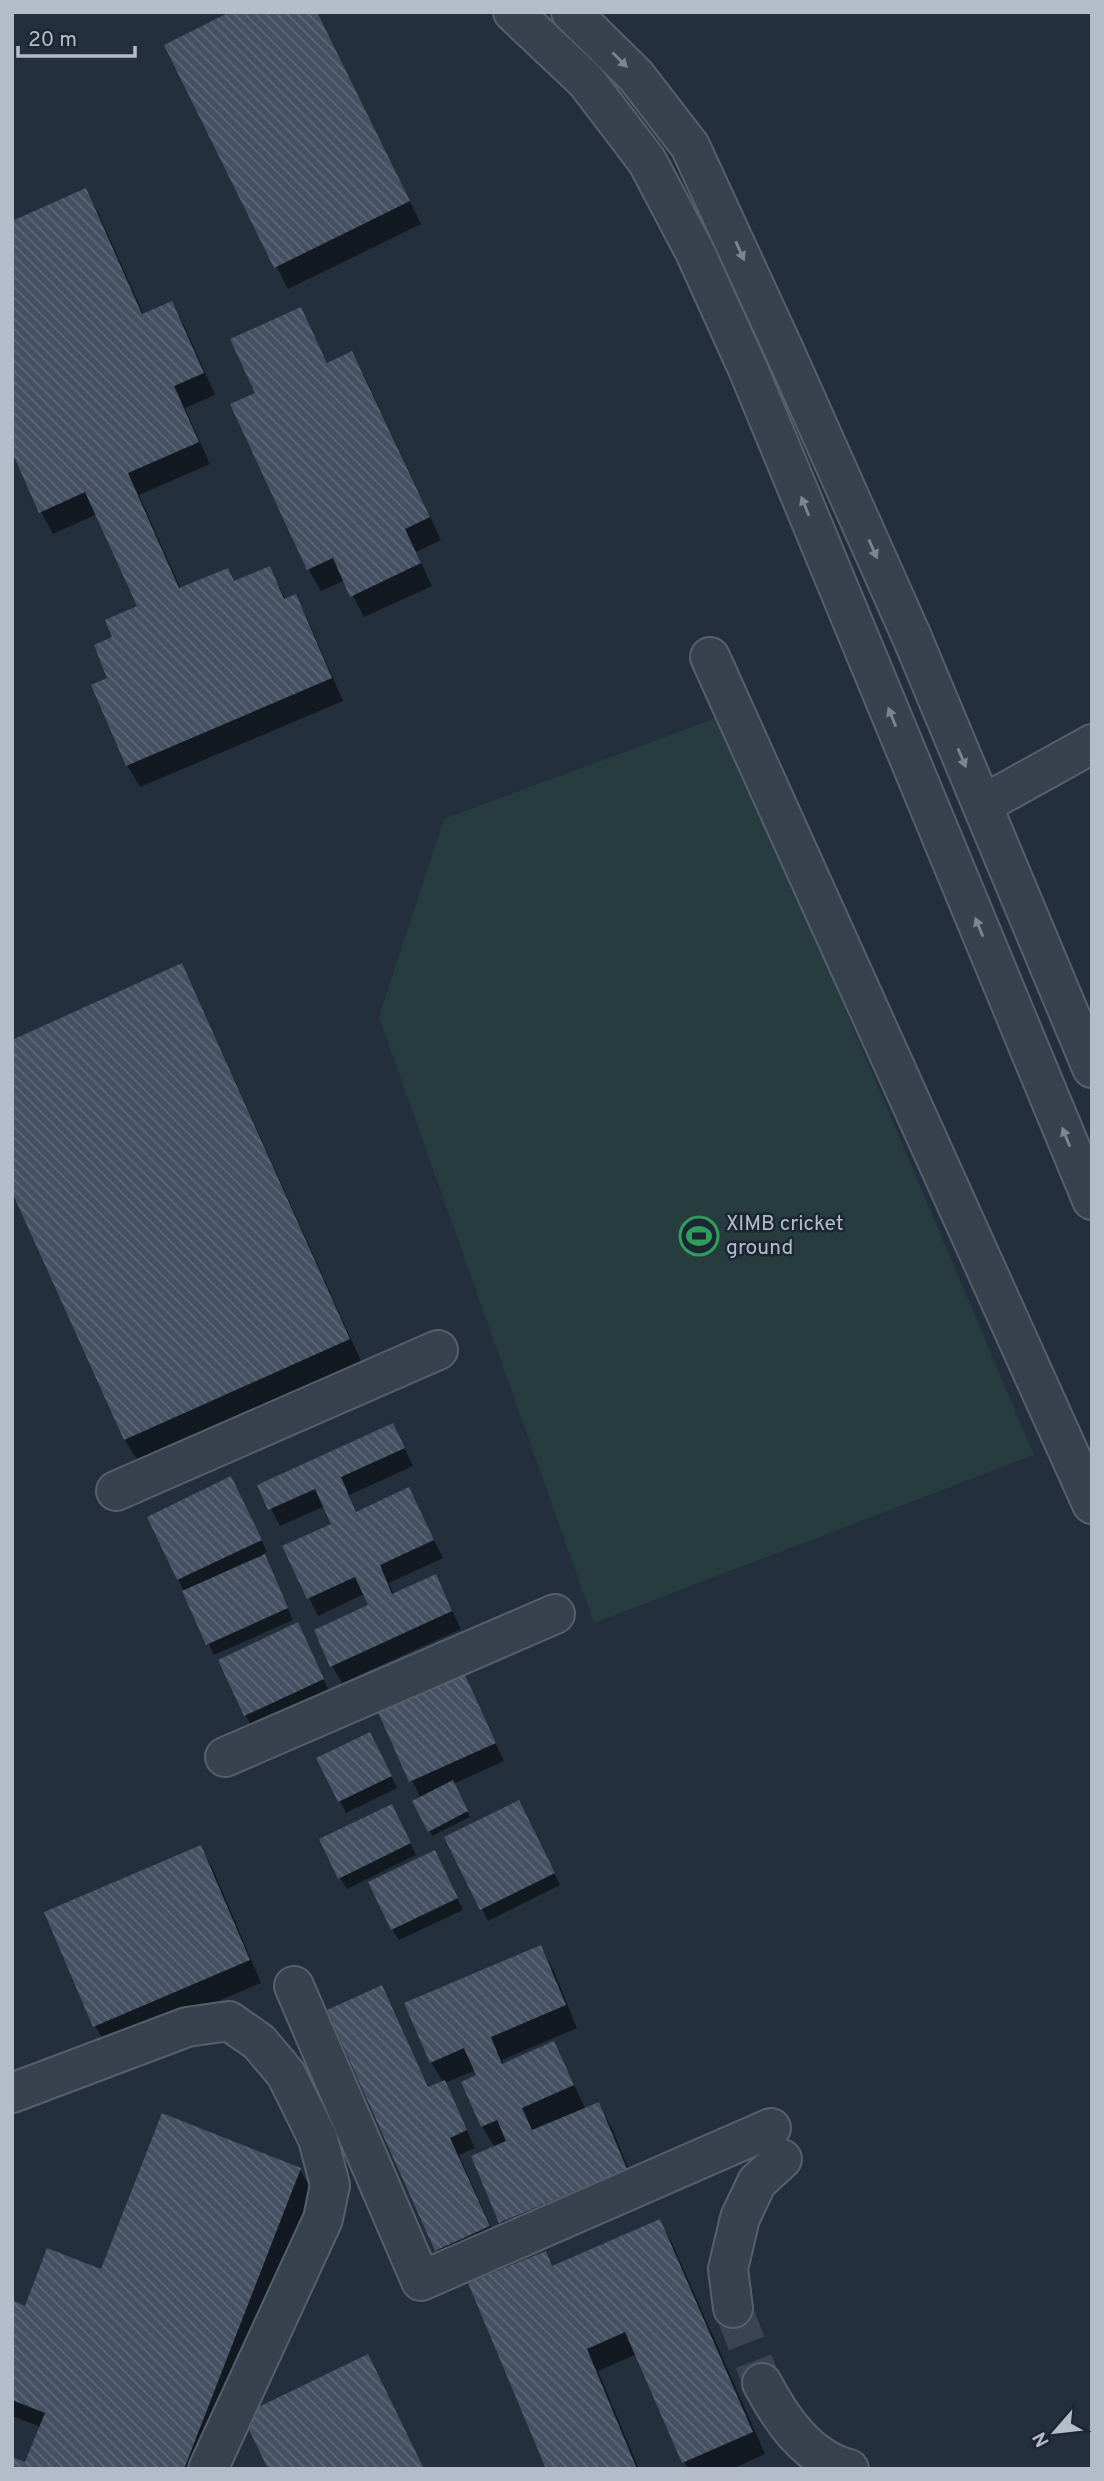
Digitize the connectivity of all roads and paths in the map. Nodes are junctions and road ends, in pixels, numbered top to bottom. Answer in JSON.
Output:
{"nodes":[{"id":1,"x":513,"y":12,"type":"edge"},
{"id":2,"x":571,"y":12,"type":"edge"},
{"id":3,"x":710,"y":657,"type":"dead end"},
{"id":4,"x":1092,"y":744,"type":"edge"},
{"id":5,"x":982,"y":806,"type":"junction"},
{"id":6,"x":1055,"y":978,"type":"junction"},
{"id":7,"x":1092,"y":995,"type":"edge"},
{"id":8,"x":1092,"y":1068,"type":"edge"},
{"id":9,"x":1092,"y":1200,"type":"edge"},
{"id":10,"x":438,"y":1350,"type":"dead end"},
{"id":11,"x":116,"y":1491,"type":"dead end"},
{"id":12,"x":1092,"y":1504,"type":"edge"},
{"id":13,"x":555,"y":1614,"type":"dead end"},
{"id":14,"x":225,"y":1757,"type":"dead end"},
{"id":15,"x":294,"y":1986,"type":"dead end"},
{"id":16,"x":12,"y":2093,"type":"edge"},
{"id":17,"x":733,"y":2308,"type":"tunnel mouth"},
{"id":18,"x":762,"y":2383,"type":"tunnel mouth"},
{"id":19,"x":208,"y":2469,"type":"edge"},
{"id":20,"x":849,"y":2469,"type":"edge"}],
"edges":[{"from":9,"to":1,"type":"street","one_way":true},
{"from":2,"to":5,"type":"street","one_way":true},
{"from":3,"to":12,"type":"street"},
{"from":4,"to":5,"type":"street"},
{"from":5,"to":6,"type":"street"},
{"from":6,"to":7,"type":"street"},
{"from":6,"to":8,"type":"street"},
{"from":10,"to":11,"type":"street"},
{"from":13,"to":14,"type":"street"},
{"from":15,"to":17,"type":"street"},
{"from":16,"to":19,"type":"street"},
{"from":18,"to":20,"type":"street"}]}
